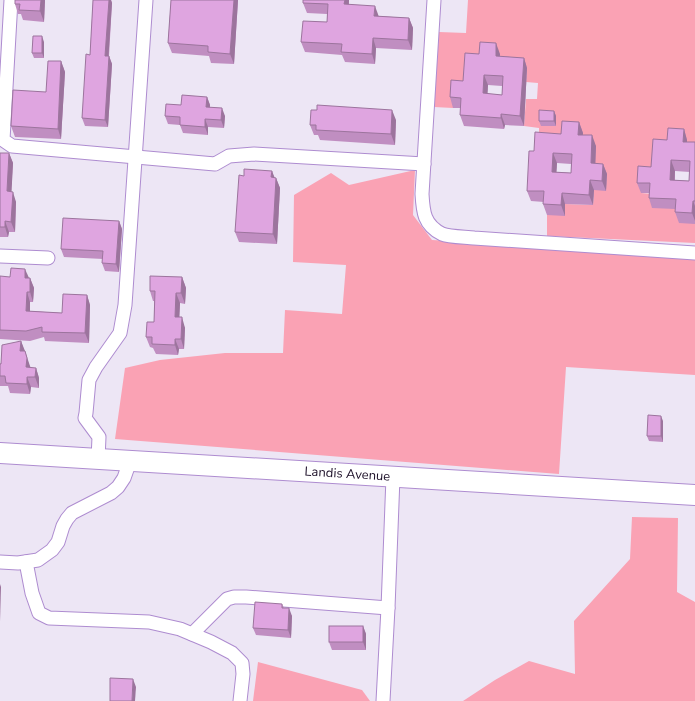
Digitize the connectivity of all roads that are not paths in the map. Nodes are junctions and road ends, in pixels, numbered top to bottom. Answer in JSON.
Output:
{"nodes":[{"id":1,"x":11,"y":0,"type":"edge"},
{"id":2,"x":146,"y":0,"type":"edge"},
{"id":3,"x":434,"y":0,"type":"edge"},
{"id":4,"x":5,"y":30,"type":"edge"},
{"id":5,"x":134,"y":157,"type":"junction"},
{"id":6,"x":424,"y":164,"type":"junction"},
{"id":7,"x":695,"y":253,"type":"edge"},
{"id":8,"x":0,"y":256,"type":"edge"},
{"id":9,"x":48,"y":258,"type":"dead end"},
{"id":10,"x":0,"y":453,"type":"edge"},
{"id":11,"x":98,"y":459,"type":"junction"},
{"id":12,"x":130,"y":461,"type":"junction"},
{"id":13,"x":394,"y":477,"type":"junction"},
{"id":14,"x":695,"y":495,"type":"edge"},
{"id":15,"x":0,"y":562,"type":"edge"},
{"id":16,"x":26,"y":562,"type":"junction"},
{"id":17,"x":388,"y":608,"type":"junction"},
{"id":18,"x":192,"y":634,"type":"junction"},
{"id":19,"x":240,"y":701,"type":"edge"},
{"id":20,"x":383,"y":701,"type":"edge"}],
"edges":[{"from":1,"to":4,"type":"street"},
{"from":2,"to":5,"type":"street"},
{"from":3,"to":6,"type":"street"},
{"from":4,"to":5,"type":"street"},
{"from":5,"to":6,"type":"street"},
{"from":5,"to":11,"type":"street"},
{"from":6,"to":7,"type":"street"},
{"from":8,"to":9,"type":"street"},
{"from":10,"to":11,"type":"main road","name":"Landis Avenue"},
{"from":11,"to":12,"type":"main road","name":"Landis Avenue"},
{"from":12,"to":13,"type":"main road","name":"Landis Avenue"},
{"from":12,"to":16,"type":"street"},
{"from":13,"to":14,"type":"main road","name":"Landis Avenue"},
{"from":13,"to":17,"type":"street"},
{"from":15,"to":16,"type":"street"},
{"from":16,"to":18,"type":"street"},
{"from":17,"to":18,"type":"street"},
{"from":17,"to":20,"type":"street"},
{"from":18,"to":19,"type":"street"}]}
